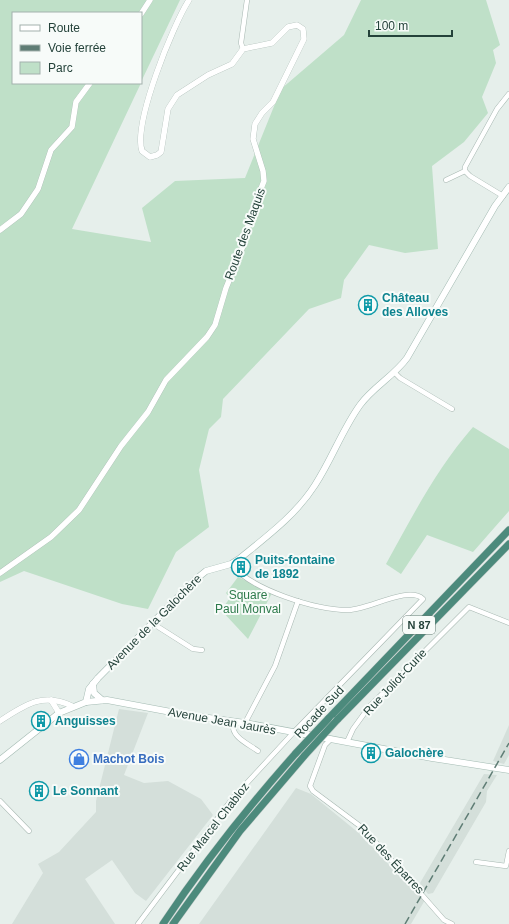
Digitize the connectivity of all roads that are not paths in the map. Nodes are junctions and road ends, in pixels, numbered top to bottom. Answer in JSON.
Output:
{"nodes":[{"id":1,"x":150,"y":0,"type":"edge"},
{"id":2,"x":189,"y":0,"type":"edge"},
{"id":3,"x":247,"y":0,"type":"edge"},
{"id":4,"x":142,"y":12,"type":"edge"},
{"id":5,"x":243,"y":49,"type":"junction"},
{"id":6,"x":89,"y":84,"type":"edge"},
{"id":7,"x":509,"y":94,"type":"edge"},
{"id":8,"x":465,"y":171,"type":"junction"},
{"id":9,"x":446,"y":180,"type":"dead end"},
{"id":10,"x":509,"y":189,"type":"edge"},
{"id":11,"x":503,"y":196,"type":"junction"},
{"id":12,"x":0,"y":230,"type":"edge"},
{"id":13,"x":394,"y":372,"type":"junction"},
{"id":14,"x":452,"y":409,"type":"dead end"},
{"id":15,"x":509,"y":530,"type":"edge"},
{"id":16,"x":509,"y":544,"type":"edge"},
{"id":17,"x":231,"y":564,"type":"junction"},
{"id":18,"x":0,"y":573,"type":"edge"},
{"id":19,"x":298,"y":601,"type":"junction"},
{"id":20,"x":152,"y":623,"type":"junction"},
{"id":21,"x":509,"y":623,"type":"edge"},
{"id":22,"x":202,"y":650,"type":"dead end"},
{"id":23,"x":93,"y":684,"type":"junction"},
{"id":24,"x":51,"y":700,"type":"junction"},
{"id":25,"x":102,"y":700,"type":"junction"},
{"id":26,"x":86,"y":702,"type":"junction"},
{"id":27,"x":72,"y":706,"type":"junction"},
{"id":28,"x":59,"y":713,"type":"junction"},
{"id":29,"x":233,"y":721,"type":"junction"},
{"id":30,"x":0,"y":722,"type":"edge"},
{"id":31,"x":245,"y":723,"type":"junction"},
{"id":32,"x":293,"y":733,"type":"junction"},
{"id":33,"x":331,"y":739,"type":"junction"},
{"id":34,"x":347,"y":742,"type":"junction"},
{"id":35,"x":258,"y":751,"type":"dead end"},
{"id":36,"x":0,"y":760,"type":"edge"},
{"id":37,"x":509,"y":770,"type":"edge"},
{"id":38,"x":0,"y":802,"type":"edge"},
{"id":39,"x":28,"y":831,"type":"dead end"},
{"id":40,"x":509,"y":850,"type":"edge"},
{"id":41,"x":476,"y":862,"type":"dead end"},
{"id":42,"x":508,"y":867,"type":"edge"},
{"id":43,"x":443,"y":922,"type":"edge"},
{"id":44,"x":138,"y":924,"type":"edge"},
{"id":45,"x":163,"y":924,"type":"edge"},
{"id":46,"x":173,"y":924,"type":"edge"},
{"id":47,"x":452,"y":924,"type":"edge"}],
"edges":[{"from":1,"to":4,"type":"street"},
{"from":2,"to":5,"type":"street"},
{"from":3,"to":5,"type":"street"},
{"from":5,"to":18,"type":"street","name":"Route des Maquis"},
{"from":6,"to":12,"type":"street"},
{"from":7,"to":8,"type":"street"},
{"from":8,"to":9,"type":"street"},
{"from":8,"to":11,"type":"street"},
{"from":10,"to":11,"type":"main road","name":"Avenue de la Galochère"},
{"from":11,"to":13,"type":"main road","name":"Avenue de la Galochère"},
{"from":13,"to":14,"type":"street"},
{"from":13,"to":17,"type":"main road","name":"Avenue de la Galochère"},
{"from":15,"to":45,"type":"highway","name":"Rocade Sud","number":"N 87","bridge":true},
{"from":16,"to":46,"type":"highway","name":"Rocade Sud","number":"N 87","bridge":true},
{"from":17,"to":19,"type":"street"},
{"from":17,"to":20,"type":"main road","name":"Avenue de la Galochère"},
{"from":19,"to":31,"type":"street"},
{"from":19,"to":32,"type":"street","name":"Rue Marcel Chabloz"},
{"from":20,"to":22,"type":"street"},
{"from":20,"to":23,"type":"main road","name":"Avenue de la Galochère"},
{"from":21,"to":34,"type":"street","name":"Rue Joliot-Curie"},
{"from":23,"to":25,"type":"main road"},
{"from":23,"to":26,"type":"main road","name":"Avenue de la Galochère"},
{"from":24,"to":27,"type":"street"},
{"from":24,"to":28,"type":"street"},
{"from":24,"to":30,"type":"street"},
{"from":25,"to":26,"type":"main road","name":"Avenue Jean Jaurès"},
{"from":25,"to":29,"type":"main road","name":"Avenue Jean Jaurès"},
{"from":26,"to":27,"type":"main road","name":"Avenue Jean Jaurès"},
{"from":27,"to":28,"type":"main road","name":"Avenue Jean Jaurès"},
{"from":28,"to":36,"type":"main road","name":"Avenue Jean Jaurès"},
{"from":29,"to":31,"type":"main road","name":"Avenue Jean Jaurès"},
{"from":29,"to":35,"type":"street"},
{"from":31,"to":32,"type":"main road","name":"Avenue Jean Jaurès"},
{"from":32,"to":33,"type":"main road","name":"Avenue Jean Jaurès"},
{"from":32,"to":44,"type":"street","name":"Rue Marcel Chabloz"},
{"from":33,"to":34,"type":"main road","name":"Avenue Jean Jaurès"},
{"from":33,"to":43,"type":"street","name":"Rue des Éparres"},
{"from":34,"to":37,"type":"main road","name":"Avenue Jean Jaurès"},
{"from":38,"to":39,"type":"street"},
{"from":40,"to":42,"type":"street"},
{"from":41,"to":42,"type":"street"},
{"from":43,"to":47,"type":"street","name":"Rue des Éparres"}]}
